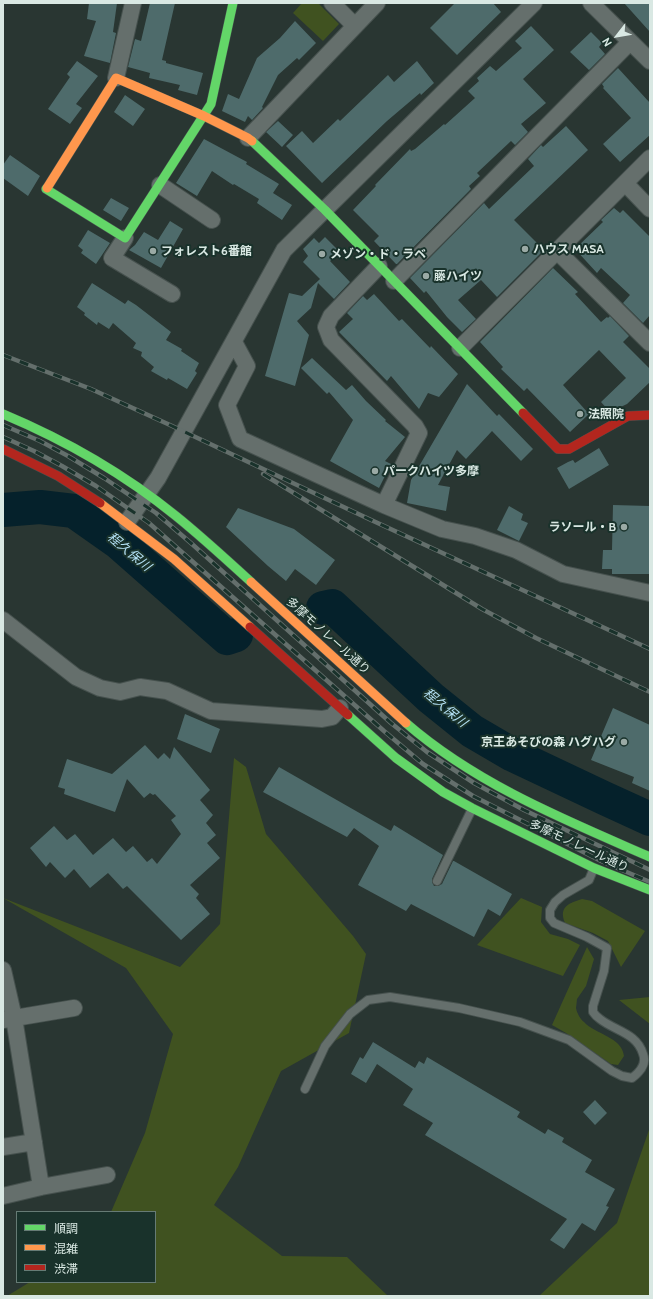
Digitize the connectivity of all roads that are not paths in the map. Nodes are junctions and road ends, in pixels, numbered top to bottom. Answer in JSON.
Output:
{"nodes":[{"id":1,"x":133,"y":3,"type":"edge"},
{"id":2,"x":233,"y":3,"type":"edge"},
{"id":3,"x":332,"y":3,"type":"edge"},
{"id":4,"x":377,"y":3,"type":"edge"},
{"id":5,"x":534,"y":3,"type":"edge"},
{"id":6,"x":591,"y":3,"type":"edge"},
{"id":7,"x":355,"y":26,"type":"junction"},
{"id":8,"x":630,"y":42,"type":"junction"},
{"id":9,"x":650,"y":61,"type":"edge"},
{"id":10,"x":116,"y":78,"type":"junction"},
{"id":11,"x":204,"y":116,"type":"junction"},
{"id":12,"x":248,"y":138,"type":"junction"},
{"id":13,"x":650,"y":158,"type":"edge"},
{"id":14,"x":625,"y":183,"type":"junction"},
{"id":15,"x":160,"y":185,"type":"junction"},
{"id":16,"x":650,"y":209,"type":"edge"},
{"id":17,"x":325,"y":210,"type":"junction"},
{"id":18,"x":212,"y":220,"type":"dead end"},
{"id":19,"x":125,"y":238,"type":"junction"},
{"id":20,"x":557,"y":251,"type":"junction"},
{"id":21,"x":379,"y":266,"type":"junction"},
{"id":22,"x":394,"y":281,"type":"junction"},
{"id":23,"x":172,"y":294,"type":"dead end"},
{"id":24,"x":234,"y":342,"type":"junction"},
{"id":25,"x":650,"y":343,"type":"edge"},
{"id":26,"x":460,"y":348,"type":"junction"},
{"id":27,"x":3,"y":414,"type":"edge"},
{"id":28,"x":650,"y":414,"type":"edge"},
{"id":29,"x":3,"y":449,"type":"edge"},
{"id":30,"x":147,"y":493,"type":"junction"},
{"id":31,"x":384,"y":505,"type":"junction"},
{"id":32,"x":127,"y":522,"type":"junction"},
{"id":33,"x":600,"y":582,"type":"junction"},
{"id":34,"x":650,"y":592,"type":"edge"},
{"id":35,"x":650,"y":604,"type":"edge"},
{"id":36,"x":3,"y":620,"type":"edge"},
{"id":37,"x":340,"y":708,"type":"junction"},
{"id":38,"x":472,"y":808,"type":"junction"},
{"id":39,"x":650,"y":857,"type":"edge"},
{"id":40,"x":594,"y":868,"type":"junction"},
{"id":41,"x":437,"y":881,"type":"dead end"},
{"id":42,"x":650,"y":890,"type":"edge"},
{"id":43,"x":3,"y":970,"type":"edge"},
{"id":44,"x":74,"y":1008,"type":"dead end"},
{"id":45,"x":9,"y":1019,"type":"edge"},
{"id":46,"x":305,"y":1089,"type":"dead end"},
{"id":47,"x":34,"y":1142,"type":"junction"},
{"id":48,"x":3,"y":1147,"type":"edge"},
{"id":49,"x":107,"y":1175,"type":"dead end"},
{"id":50,"x":40,"y":1187,"type":"junction"},
{"id":51,"x":3,"y":1196,"type":"edge"}],
"edges":[{"from":1,"to":10,"type":"street"},
{"from":2,"to":11,"type":"main road"},
{"from":3,"to":7,"type":"street"},
{"from":4,"to":7,"type":"street"},
{"from":5,"to":17,"type":"street"},
{"from":6,"to":8,"type":"street"},
{"from":7,"to":12,"type":"street"},
{"from":8,"to":9,"type":"street"},
{"from":8,"to":22,"type":"street"},
{"from":10,"to":11,"type":"main road"},
{"from":10,"to":19,"type":"main road"},
{"from":11,"to":12,"type":"main road"},
{"from":11,"to":15,"type":"main road"},
{"from":12,"to":17,"type":"main road"},
{"from":13,"to":14,"type":"street"},
{"from":14,"to":16,"type":"street"},
{"from":14,"to":20,"type":"street"},
{"from":15,"to":18,"type":"street"},
{"from":15,"to":19,"type":"main road"},
{"from":17,"to":21,"type":"main road"},
{"from":17,"to":24,"type":"street"},
{"from":19,"to":23,"type":"street"},
{"from":20,"to":25,"type":"street"},
{"from":20,"to":26,"type":"street"},
{"from":21,"to":22,"type":"main road"},
{"from":21,"to":31,"type":"street"},
{"from":22,"to":26,"type":"main road"},
{"from":24,"to":30,"type":"street"},
{"from":24,"to":31,"type":"street"},
{"from":26,"to":28,"type":"main road"},
{"from":27,"to":30,"type":"main road","name":"多摩モノレール通り"},
{"from":29,"to":32,"type":"main road","name":"多摩モノレール通り"},
{"from":30,"to":32,"type":"street"},
{"from":30,"to":39,"type":"main road","name":"多摩モノレール通り"},
{"from":31,"to":33,"type":"street"},
{"from":32,"to":37,"type":"main road","name":"多摩モノレール通り"},
{"from":33,"to":34,"type":"street"},
{"from":33,"to":35,"type":"street"},
{"from":36,"to":37,"type":"street"},
{"from":37,"to":38,"type":"main road","name":"多摩モノレール通り"},
{"from":38,"to":40,"type":"main road","name":"多摩モノレール通り"},
{"from":38,"to":41,"type":"lane"},
{"from":40,"to":42,"type":"main road","name":"多摩モノレール通り"},
{"from":40,"to":46,"type":"lane"},
{"from":43,"to":45,"type":"street"},
{"from":44,"to":45,"type":"street"},
{"from":45,"to":47,"type":"street"},
{"from":47,"to":48,"type":"street"},
{"from":47,"to":50,"type":"street"},
{"from":49,"to":50,"type":"street"},
{"from":50,"to":51,"type":"street"}]}
